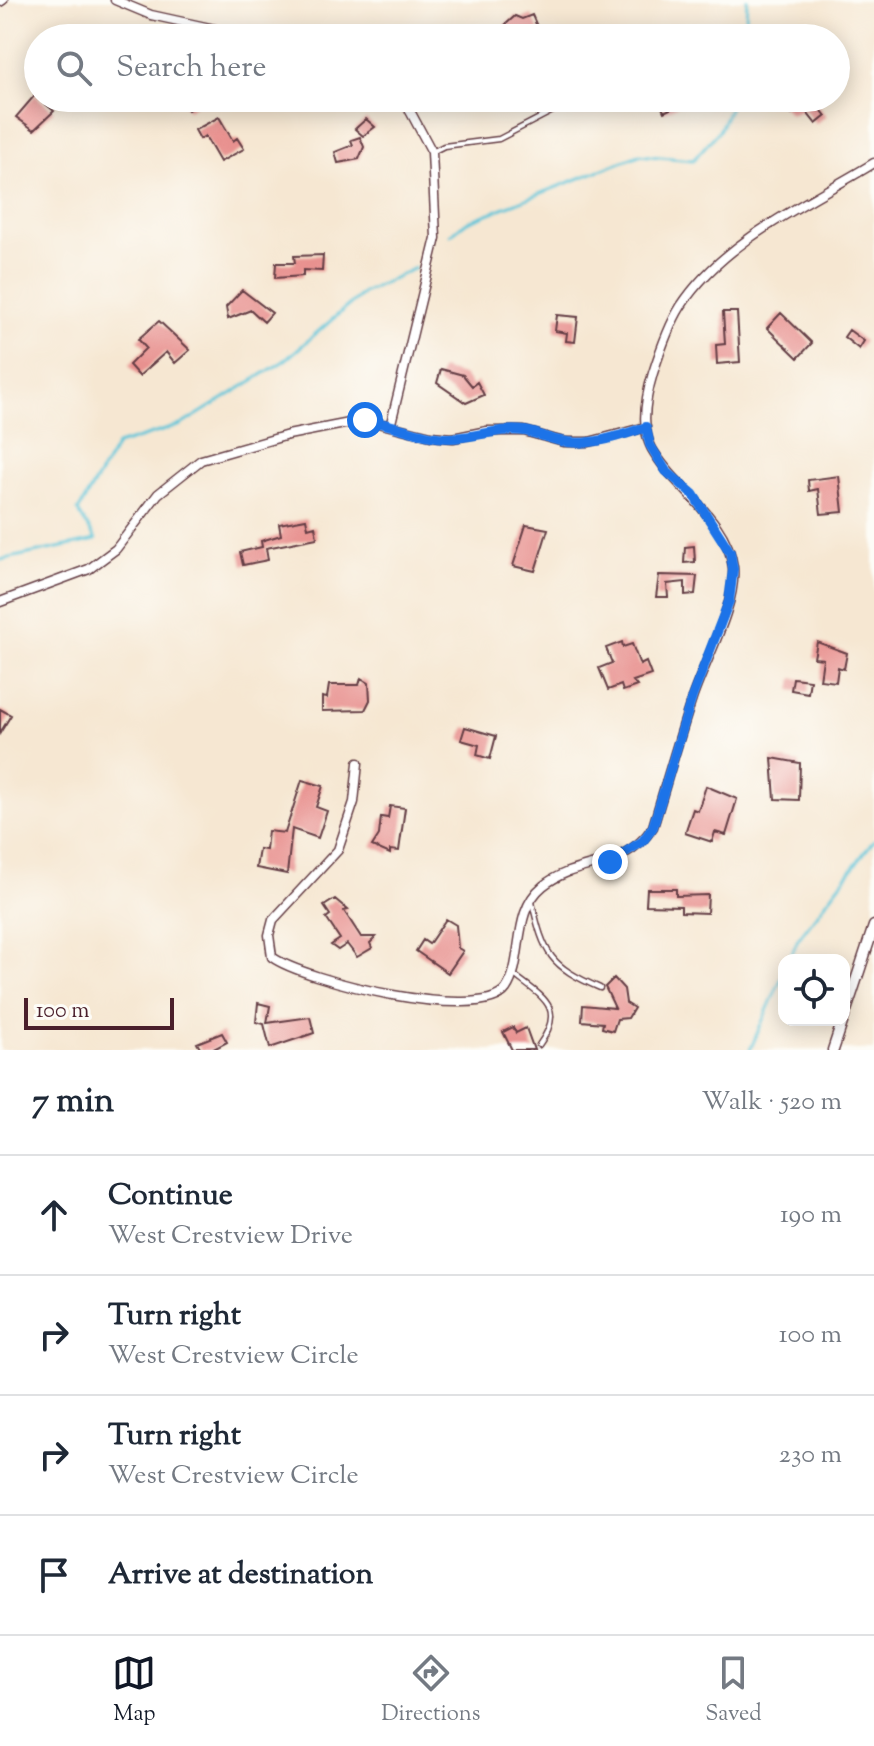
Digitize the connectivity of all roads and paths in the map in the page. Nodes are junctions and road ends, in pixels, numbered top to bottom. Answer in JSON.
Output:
{"nodes":[{"id":1,"x":115,"y":0,"type":"edge"},
{"id":2,"x":192,"y":24,"type":"edge"},
{"id":3,"x":411,"y":112,"type":"edge"},
{"id":4,"x":549,"y":112,"type":"edge"},
{"id":5,"x":432,"y":152,"type":"junction"},
{"id":6,"x":874,"y":163,"type":"edge"},
{"id":7,"x":391,"y":423,"type":"junction"},
{"id":8,"x":646,"y":427,"type":"junction"},
{"id":9,"x":0,"y":602,"type":"edge"},
{"id":10,"x":358,"y":763,"type":"dead end"},
{"id":11,"x":324,"y":866,"type":"junction"},
{"id":12,"x":332,"y":873,"type":"dead end"},
{"id":13,"x":532,"y":900,"type":"junction"},
{"id":14,"x":874,"y":926,"type":"edge"},
{"id":15,"x":512,"y":973,"type":"junction"},
{"id":16,"x":600,"y":988,"type":"dead end"},
{"id":17,"x":539,"y":1045,"type":"dead end"},
{"id":18,"x":833,"y":1050,"type":"edge"}],
"edges":[{"from":1,"to":2,"type":"street"},
{"from":3,"to":5,"type":"street"},
{"from":4,"to":5,"type":"lane"},
{"from":5,"to":7,"type":"street"},
{"from":6,"to":8,"type":"street"},
{"from":7,"to":8,"type":"street"},
{"from":7,"to":9,"type":"street"},
{"from":8,"to":13,"type":"street"},
{"from":10,"to":11,"type":"street"},
{"from":11,"to":12,"type":"street"},
{"from":11,"to":15,"type":"street"},
{"from":13,"to":15,"type":"street"},
{"from":13,"to":16,"type":"lane"},
{"from":14,"to":18,"type":"street"},
{"from":15,"to":17,"type":"lane"}]}
